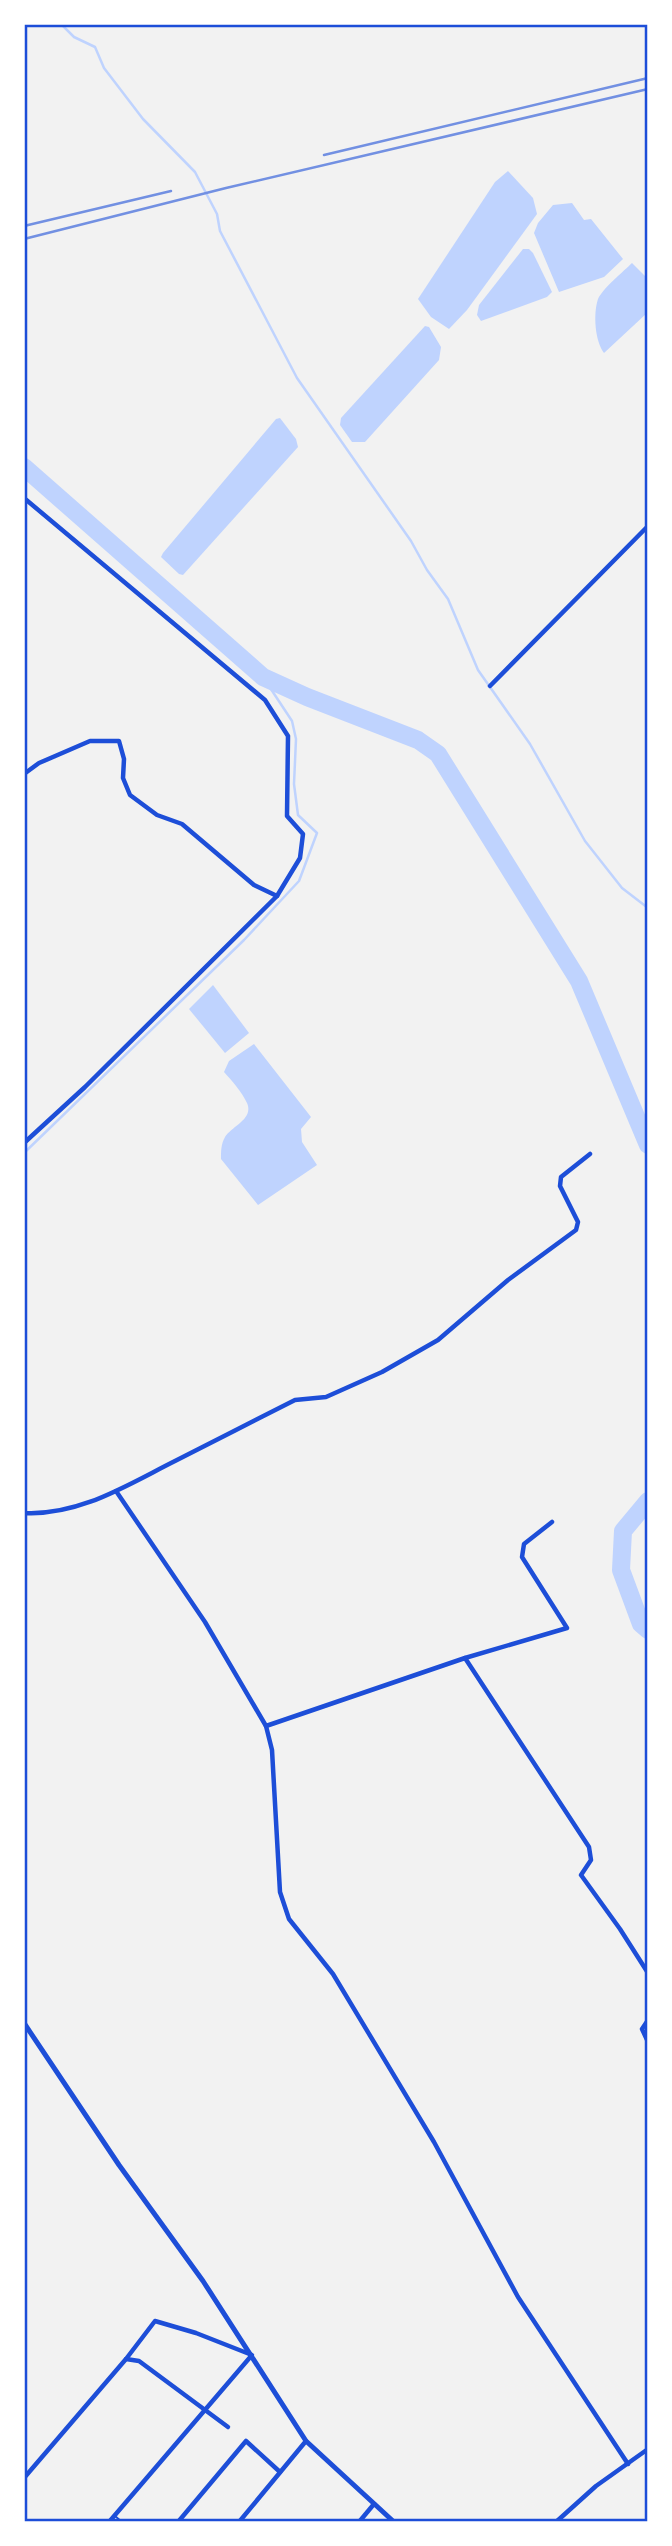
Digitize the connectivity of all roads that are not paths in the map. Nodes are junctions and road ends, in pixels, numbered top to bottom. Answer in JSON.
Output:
{"nodes":[{"id":1,"x":24,"y":498,"type":"edge"},
{"id":2,"x":648,"y":526,"type":"edge"},
{"id":3,"x":489,"y":686,"type":"dead end"},
{"id":4,"x":24,"y":774,"type":"edge"},
{"id":5,"x":277,"y":896,"type":"junction"},
{"id":6,"x":24,"y":1143,"type":"edge"},
{"id":7,"x":590,"y":1154,"type":"dead end"},
{"id":8,"x":116,"y":1491,"type":"junction"},
{"id":9,"x":24,"y":1513,"type":"edge"},
{"id":10,"x":552,"y":1522,"type":"dead end"},
{"id":11,"x":465,"y":1658,"type":"junction"},
{"id":12,"x":267,"y":1726,"type":"junction"},
{"id":13,"x":648,"y":1973,"type":"edge"},
{"id":14,"x":648,"y":2020,"type":"edge"},
{"id":15,"x":24,"y":2023,"type":"edge"},
{"id":16,"x":648,"y":2042,"type":"edge"},
{"id":17,"x":252,"y":2355,"type":"junction"},
{"id":18,"x":126,"y":2359,"type":"junction"},
{"id":19,"x":205,"y":2409,"type":"junction"},
{"id":20,"x":228,"y":2427,"type":"dead end"},
{"id":21,"x":306,"y":2441,"type":"junction"},
{"id":22,"x":648,"y":2449,"type":"edge"},
{"id":23,"x":628,"y":2463,"type":"junction"},
{"id":24,"x":280,"y":2472,"type":"junction"},
{"id":25,"x":24,"y":2478,"type":"edge"},
{"id":26,"x":374,"y":2504,"type":"junction"},
{"id":27,"x":114,"y":2516,"type":"junction"},
{"id":28,"x":109,"y":2522,"type":"edge"},
{"id":29,"x":121,"y":2522,"type":"edge"},
{"id":30,"x":178,"y":2522,"type":"edge"},
{"id":31,"x":239,"y":2522,"type":"edge"},
{"id":32,"x":359,"y":2522,"type":"edge"},
{"id":33,"x":394,"y":2522,"type":"edge"},
{"id":34,"x":556,"y":2522,"type":"edge"}],
"edges":[{"from":1,"to":5,"type":"street"},
{"from":2,"to":3,"type":"street"},
{"from":4,"to":5,"type":"street"},
{"from":5,"to":6,"type":"street"},
{"from":7,"to":8,"type":"street"},
{"from":8,"to":9,"type":"street"},
{"from":8,"to":12,"type":"street"},
{"from":10,"to":11,"type":"street"},
{"from":11,"to":12,"type":"street"},
{"from":11,"to":13,"type":"street"},
{"from":12,"to":23,"type":"street"},
{"from":14,"to":16,"type":"street"},
{"from":15,"to":17,"type":"street"},
{"from":17,"to":18,"type":"street"},
{"from":17,"to":19,"type":"street"},
{"from":17,"to":21,"type":"street"},
{"from":18,"to":19,"type":"street"},
{"from":18,"to":25,"type":"street"},
{"from":19,"to":20,"type":"street"},
{"from":19,"to":27,"type":"street"},
{"from":21,"to":24,"type":"street"},
{"from":21,"to":26,"type":"street"},
{"from":22,"to":23,"type":"street"},
{"from":23,"to":34,"type":"street"},
{"from":24,"to":30,"type":"street"},
{"from":24,"to":31,"type":"street"},
{"from":26,"to":32,"type":"street"},
{"from":26,"to":33,"type":"street"},
{"from":27,"to":28,"type":"street"},
{"from":27,"to":29,"type":"lane"}]}
